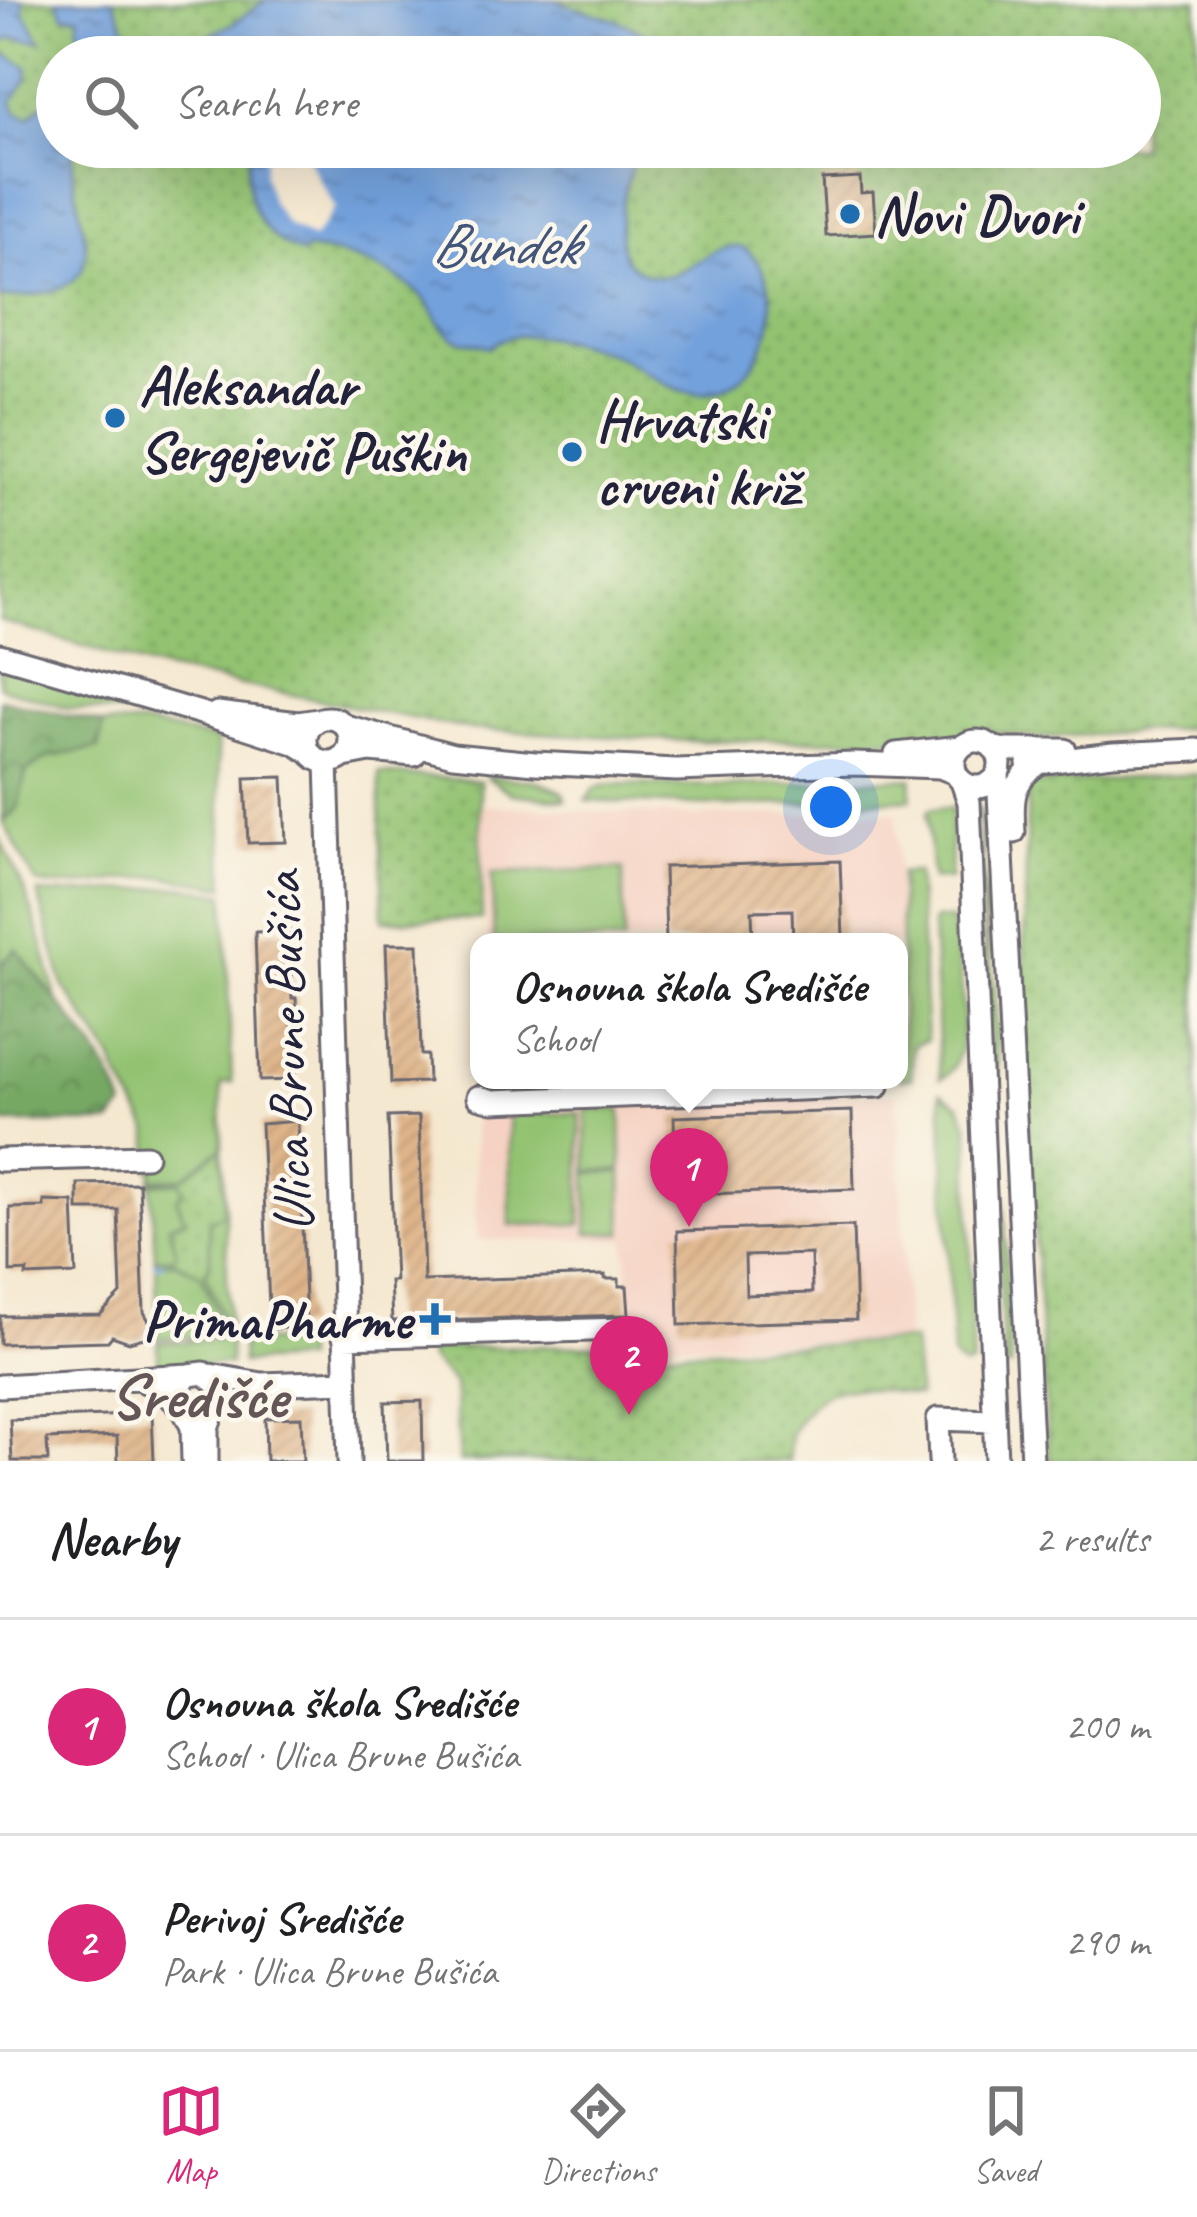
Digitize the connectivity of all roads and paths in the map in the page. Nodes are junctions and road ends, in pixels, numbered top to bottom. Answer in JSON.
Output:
{"nodes":[{"id":1,"x":0,"y":655,"type":"edge"},
{"id":2,"x":201,"y":713,"type":"junction"},
{"id":3,"x":318,"y":720,"type":"junction"},
{"id":4,"x":345,"y":726,"type":"junction"},
{"id":5,"x":992,"y":746,"type":"junction"},
{"id":6,"x":961,"y":747,"type":"junction"},
{"id":7,"x":1197,"y":750,"type":"edge"},
{"id":8,"x":453,"y":754,"type":"junction"},
{"id":9,"x":1113,"y":754,"type":"junction"},
{"id":10,"x":326,"y":757,"type":"junction"},
{"id":11,"x":854,"y":764,"type":"junction"},
{"id":12,"x":1038,"y":764,"type":"junction"},
{"id":13,"x":899,"y":768,"type":"junction"},
{"id":14,"x":998,"y":772,"type":"junction"},
{"id":15,"x":959,"y":777,"type":"junction"},
{"id":16,"x":970,"y":821,"type":"junction"},
{"id":17,"x":1011,"y":1018,"type":"junction"},
{"id":18,"x":801,"y":1089,"type":"edge"},
{"id":19,"x":478,"y":1097,"type":"dead end"},
{"id":20,"x":146,"y":1156,"type":"dead end"},
{"id":21,"x":0,"y":1160,"type":"edge"},
{"id":22,"x":624,"y":1328,"type":"dead end"},
{"id":23,"x":344,"y":1337,"type":"junction"},
{"id":24,"x":199,"y":1375,"type":"junction"},
{"id":25,"x":139,"y":1380,"type":"junction"},
{"id":26,"x":346,"y":1381,"type":"junction"},
{"id":27,"x":262,"y":1384,"type":"junction"},
{"id":28,"x":0,"y":1386,"type":"edge"},
{"id":29,"x":181,"y":1406,"type":"junction"},
{"id":30,"x":217,"y":1406,"type":"junction"},
{"id":31,"x":993,"y":1421,"type":"junction"},
{"id":32,"x":193,"y":1461,"type":"edge"},
{"id":33,"x":207,"y":1461,"type":"edge"},
{"id":34,"x":349,"y":1461,"type":"edge"},
{"id":35,"x":940,"y":1461,"type":"edge"},
{"id":36,"x":996,"y":1461,"type":"edge"},
{"id":37,"x":1032,"y":1461,"type":"edge"}],
"edges":[{"from":1,"to":2,"type":"street"},
{"from":2,"to":3,"type":"street"},
{"from":2,"to":10,"type":"street"},
{"from":3,"to":4,"type":"street"},
{"from":3,"to":10,"type":"street"},
{"from":4,"to":8,"type":"street"},
{"from":4,"to":10,"type":"street"},
{"from":5,"to":6,"type":"street"},
{"from":5,"to":9,"type":"street"},
{"from":5,"to":14,"type":"street"},
{"from":6,"to":11,"type":"street"},
{"from":6,"to":15,"type":"street"},
{"from":7,"to":9,"type":"street"},
{"from":8,"to":10,"type":"street"},
{"from":8,"to":11,"type":"street"},
{"from":9,"to":12,"type":"street"},
{"from":10,"to":23,"type":"street","name":"Ulica Brune Bušića"},
{"from":11,"to":13,"type":"street"},
{"from":12,"to":14,"type":"street"},
{"from":12,"to":17,"type":"street"},
{"from":13,"to":15,"type":"street"},
{"from":13,"to":16,"type":"street"},
{"from":14,"to":15,"type":"street"},
{"from":14,"to":17,"type":"street"},
{"from":15,"to":16,"type":"street"},
{"from":16,"to":31,"type":"street"},
{"from":17,"to":37,"type":"street"},
{"from":18,"to":19,"type":"street"},
{"from":20,"to":21,"type":"street"},
{"from":22,"to":23,"type":"street"},
{"from":23,"to":26,"type":"street","name":"Ulica Brune Bušića"},
{"from":24,"to":25,"type":"street"},
{"from":24,"to":27,"type":"street"},
{"from":24,"to":29,"type":"street"},
{"from":24,"to":30,"type":"street"},
{"from":25,"to":28,"type":"street"},
{"from":25,"to":29,"type":"street"},
{"from":26,"to":27,"type":"street"},
{"from":26,"to":34,"type":"street","name":"Ulica Brune Bušića"},
{"from":27,"to":30,"type":"street"},
{"from":29,"to":30,"type":"street"},
{"from":29,"to":32,"type":"street"},
{"from":30,"to":33,"type":"street"},
{"from":31,"to":35,"type":"street"},
{"from":31,"to":36,"type":"street"}]}
